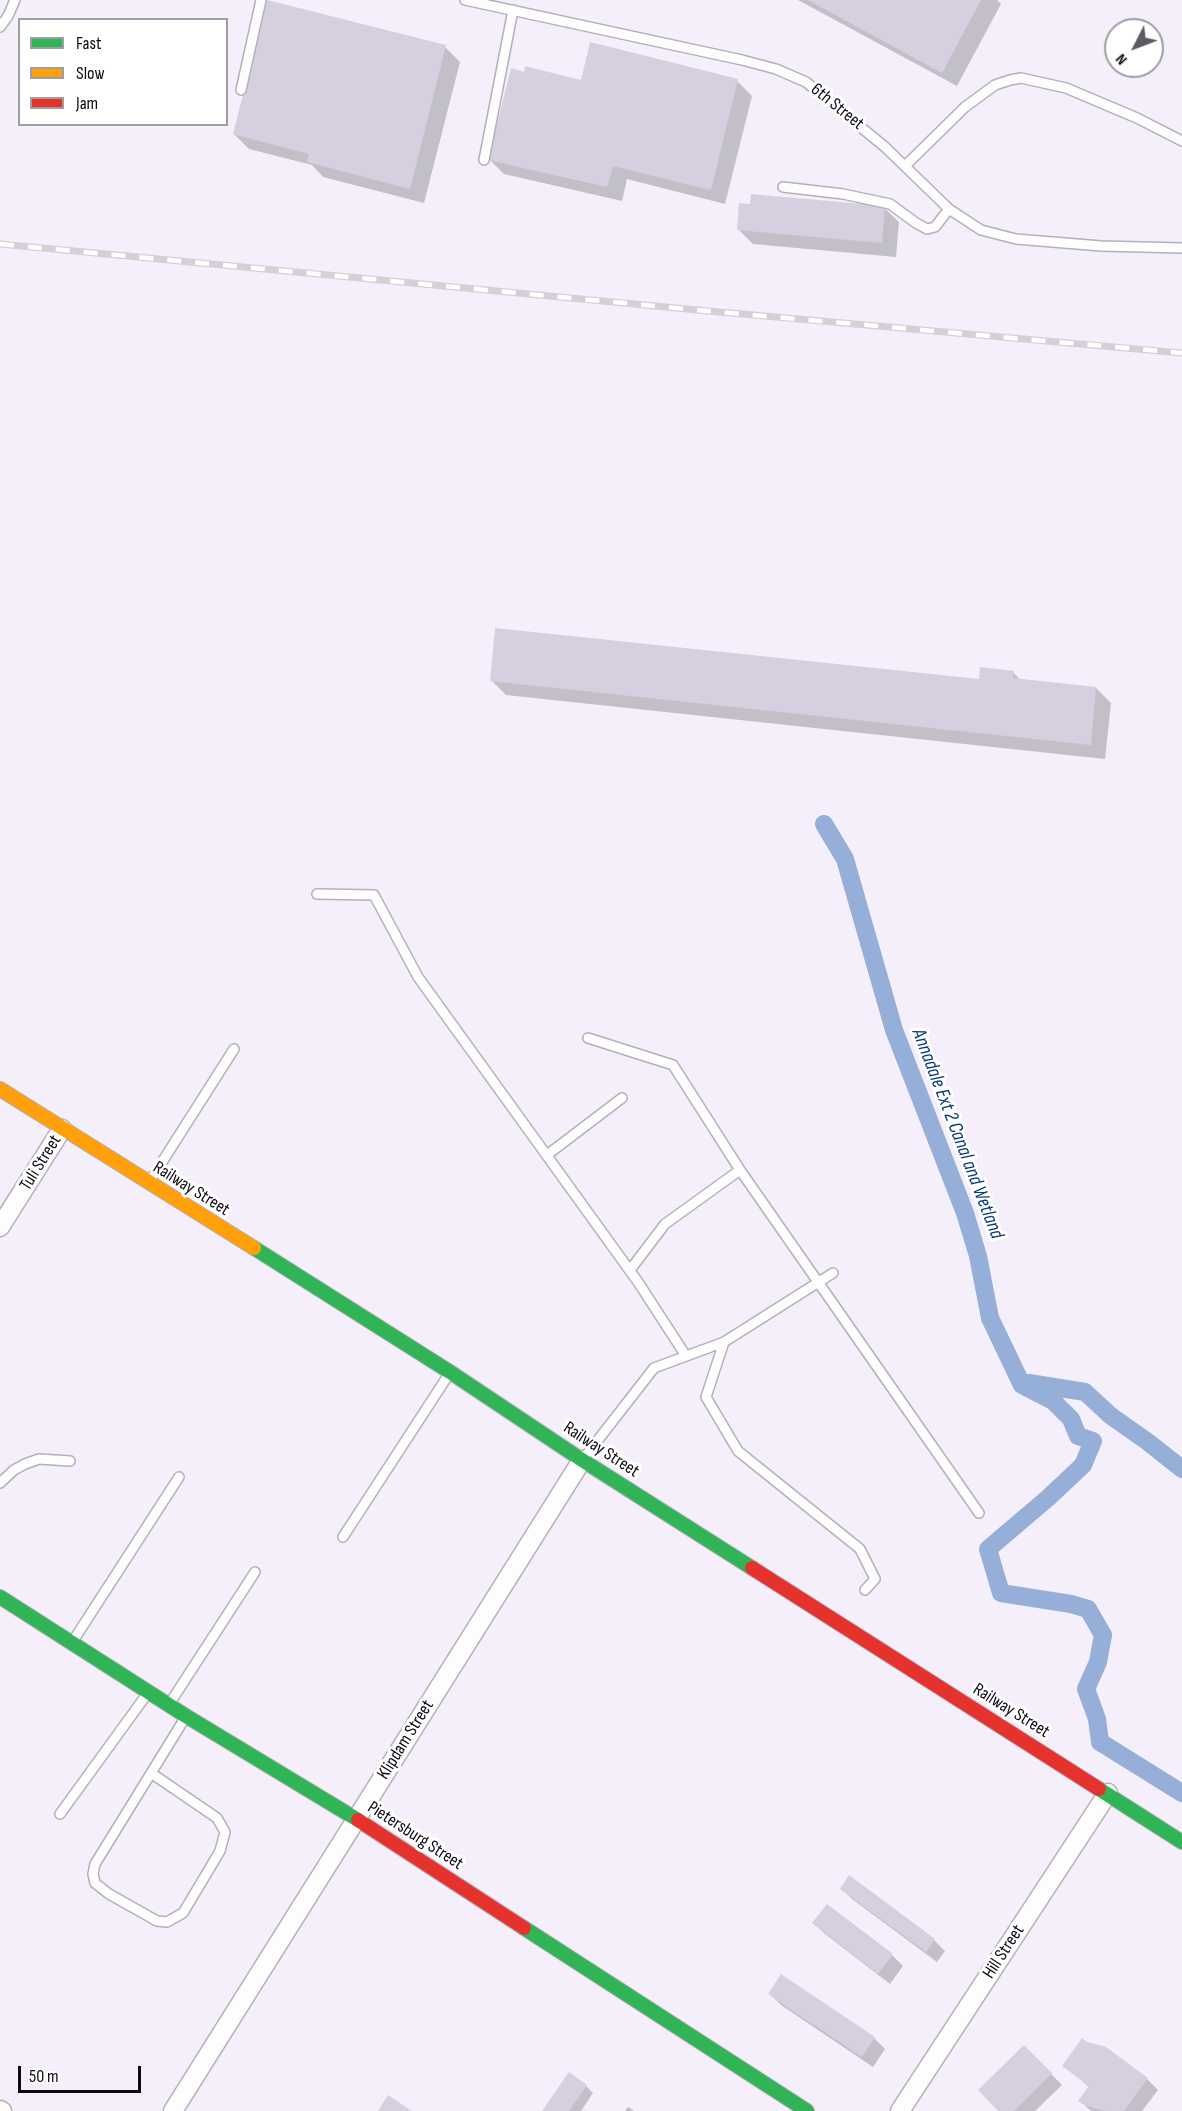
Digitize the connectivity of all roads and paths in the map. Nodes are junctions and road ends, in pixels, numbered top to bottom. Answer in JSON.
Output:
{"nodes":[{"id":1,"x":15,"y":0,"type":"edge"},
{"id":2,"x":261,"y":0,"type":"edge"},
{"id":3,"x":465,"y":0,"type":"edge"},
{"id":4,"x":513,"y":10,"type":"junction"},
{"id":5,"x":0,"y":27,"type":"edge"},
{"id":6,"x":241,"y":90,"type":"dead end"},
{"id":7,"x":1182,"y":141,"type":"edge"},
{"id":8,"x":484,"y":160,"type":"dead end"},
{"id":9,"x":905,"y":166,"type":"junction"},
{"id":10,"x":783,"y":187,"type":"dead end"},
{"id":11,"x":949,"y":209,"type":"junction"},
{"id":12,"x":1182,"y":248,"type":"edge"},
{"id":13,"x":317,"y":894,"type":"dead end"},
{"id":14,"x":588,"y":1038,"type":"dead end"},
{"id":15,"x":234,"y":1049,"type":"dead end"},
{"id":16,"x":0,"y":1089,"type":"edge"},
{"id":17,"x":622,"y":1098,"type":"dead end"},
{"id":18,"x":62,"y":1129,"type":"junction"},
{"id":19,"x":547,"y":1155,"type":"junction"},
{"id":20,"x":740,"y":1170,"type":"junction"},
{"id":21,"x":148,"y":1184,"type":"junction"},
{"id":22,"x":0,"y":1227,"type":"edge"},
{"id":23,"x":630,"y":1270,"type":"junction"},
{"id":24,"x":833,"y":1273,"type":"dead end"},
{"id":25,"x":819,"y":1282,"type":"junction"},
{"id":26,"x":724,"y":1342,"type":"junction"},
{"id":27,"x":686,"y":1356,"type":"junction"},
{"id":28,"x":450,"y":1372,"type":"junction"},
{"id":29,"x":582,"y":1460,"type":"junction"},
{"id":30,"x":70,"y":1461,"type":"dead end"},
{"id":31,"x":179,"y":1477,"type":"dead end"},
{"id":32,"x":0,"y":1483,"type":"edge"},
{"id":33,"x":980,"y":1513,"type":"dead end"},
{"id":34,"x":343,"y":1537,"type":"dead end"},
{"id":35,"x":255,"y":1572,"type":"dead end"},
{"id":36,"x":865,"y":1590,"type":"dead end"},
{"id":37,"x":0,"y":1597,"type":"edge"},
{"id":38,"x":72,"y":1643,"type":"junction"},
{"id":39,"x":149,"y":1692,"type":"junction"},
{"id":40,"x":169,"y":1705,"type":"junction"},
{"id":41,"x":186,"y":1716,"type":"junction"},
{"id":42,"x":152,"y":1773,"type":"junction"},
{"id":43,"x":1107,"y":1793,"type":"junction"},
{"id":44,"x":60,"y":1814,"type":"dead end"},
{"id":45,"x":356,"y":1819,"type":"junction"},
{"id":46,"x":1182,"y":1842,"type":"edge"},
{"id":47,"x":173,"y":2111,"type":"edge"},
{"id":48,"x":807,"y":2111,"type":"edge"},
{"id":49,"x":900,"y":2111,"type":"edge"}],
"edges":[{"from":1,"to":5,"type":"lane"},
{"from":2,"to":6,"type":"lane"},
{"from":3,"to":4,"type":"lane","name":"6th Street"},
{"from":4,"to":8,"type":"lane"},
{"from":4,"to":9,"type":"lane","name":"6th Street"},
{"from":7,"to":9,"type":"lane"},
{"from":9,"to":11,"type":"lane","name":"6th Street"},
{"from":10,"to":11,"type":"lane"},
{"from":11,"to":12,"type":"lane","name":"6th Street"},
{"from":13,"to":19,"type":"lane"},
{"from":14,"to":20,"type":"lane"},
{"from":15,"to":21,"type":"lane"},
{"from":16,"to":18,"type":"street","name":"Railway Street"},
{"from":17,"to":19,"type":"lane"},
{"from":18,"to":21,"type":"street","name":"Railway Street"},
{"from":18,"to":22,"type":"street","name":"Tuli Street"},
{"from":19,"to":23,"type":"lane"},
{"from":20,"to":23,"type":"lane"},
{"from":20,"to":25,"type":"lane"},
{"from":21,"to":28,"type":"street","name":"Railway Street"},
{"from":23,"to":27,"type":"lane"},
{"from":24,"to":25,"type":"lane"},
{"from":25,"to":26,"type":"lane"},
{"from":25,"to":33,"type":"lane"},
{"from":26,"to":27,"type":"lane"},
{"from":26,"to":36,"type":"lane"},
{"from":27,"to":29,"type":"lane"},
{"from":28,"to":29,"type":"street","name":"Railway Street"},
{"from":28,"to":34,"type":"lane"},
{"from":29,"to":43,"type":"street","name":"Railway Street"},
{"from":29,"to":45,"type":"street","name":"Klipdam Street"},
{"from":30,"to":32,"type":"lane"},
{"from":31,"to":38,"type":"lane"},
{"from":35,"to":40,"type":"lane"},
{"from":37,"to":38,"type":"street","name":"Pietersburg Street"},
{"from":38,"to":39,"type":"street","name":"Pietersburg Street"},
{"from":39,"to":40,"type":"street","name":"Pietersburg Street"},
{"from":39,"to":44,"type":"lane"},
{"from":40,"to":41,"type":"street","name":"Pietersburg Street"},
{"from":41,"to":42,"type":"lane"},
{"from":41,"to":45,"type":"street","name":"Pietersburg Street"},
{"from":42,"to":42,"type":"lane"},
{"from":43,"to":46,"type":"street","name":"Railway Street"},
{"from":43,"to":49,"type":"street","name":"Hill Street"},
{"from":45,"to":47,"type":"street","name":"Klipdam Street"},
{"from":45,"to":48,"type":"street","name":"Pietersburg Street"}]}
